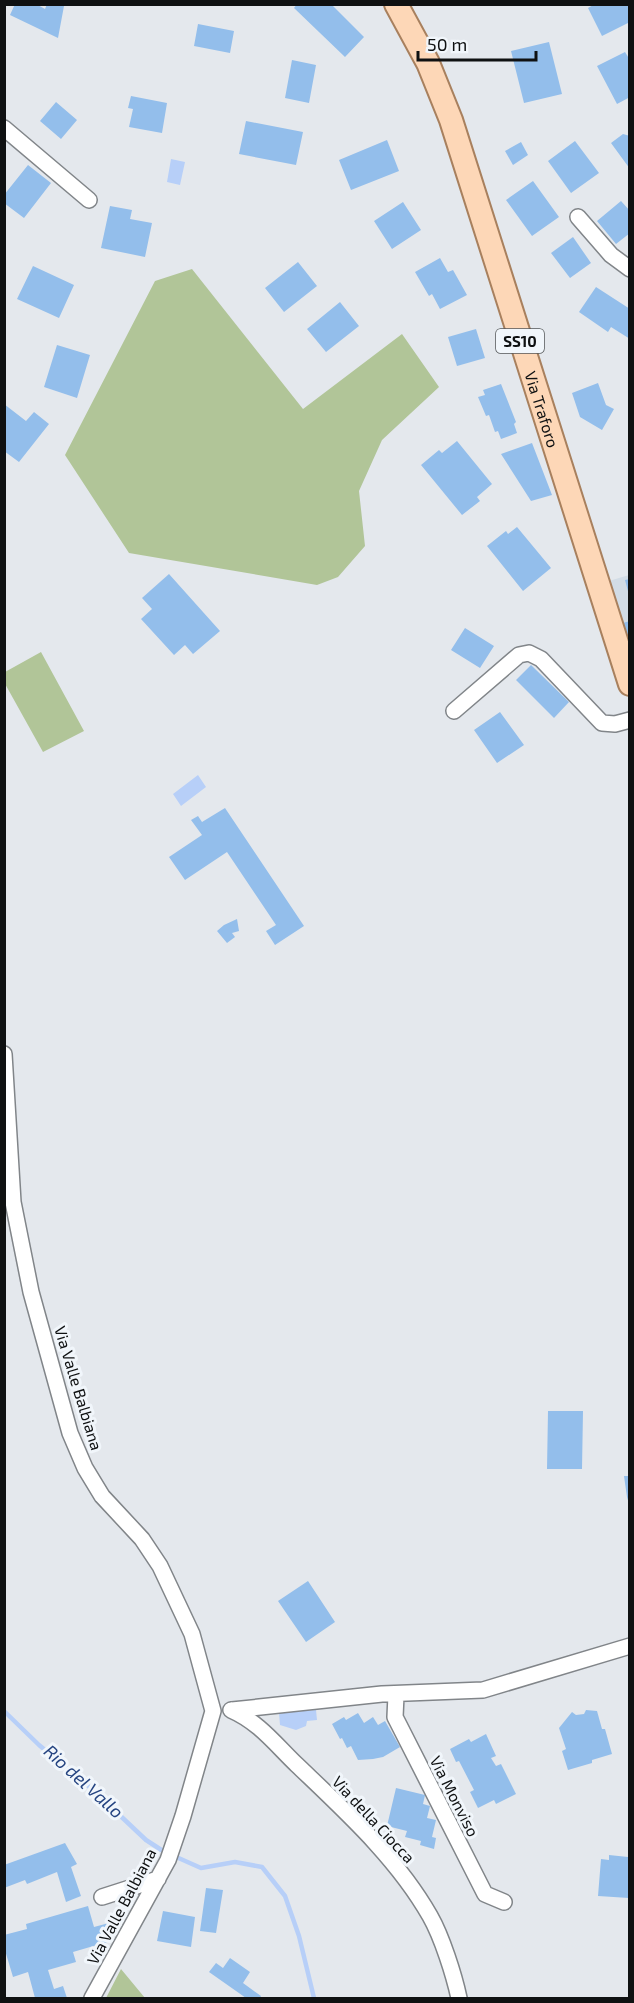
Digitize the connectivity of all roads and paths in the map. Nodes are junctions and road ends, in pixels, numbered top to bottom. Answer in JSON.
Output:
{"nodes":[{"id":1,"x":396,"y":4,"type":"edge"},
{"id":2,"x":4,"y":129,"type":"edge"},
{"id":3,"x":89,"y":200,"type":"dead end"},
{"id":4,"x":578,"y":217,"type":"dead end"},
{"id":5,"x":630,"y":269,"type":"edge"},
{"id":6,"x":630,"y":684,"type":"edge"},
{"id":7,"x":454,"y":711,"type":"dead end"},
{"id":8,"x":630,"y":720,"type":"edge"},
{"id":9,"x":4,"y":1054,"type":"edge"},
{"id":10,"x":630,"y":1646,"type":"edge"},
{"id":11,"x":396,"y":1695,"type":"junction"},
{"id":12,"x":232,"y":1710,"type":"junction"},
{"id":13,"x":213,"y":1711,"type":"junction"},
{"id":14,"x":158,"y":1879,"type":"junction"},
{"id":15,"x":102,"y":1897,"type":"dead end"},
{"id":16,"x":504,"y":1902,"type":"dead end"},
{"id":17,"x":92,"y":1998,"type":"edge"},
{"id":18,"x":459,"y":1998,"type":"edge"}],
"edges":[{"from":1,"to":6,"type":"main road","name":"Via Traforo","number":"SS10"},
{"from":2,"to":3,"type":"street"},
{"from":4,"to":5,"type":"street"},
{"from":7,"to":8,"type":"street"},
{"from":9,"to":13,"type":"street","name":"Via Valle Balbiana"},
{"from":10,"to":11,"type":"street"},
{"from":11,"to":12,"type":"street"},
{"from":11,"to":16,"type":"street","name":"Via Monviso"},
{"from":12,"to":13,"type":"street"},
{"from":12,"to":18,"type":"street","name":"Via della Ciocca"},
{"from":13,"to":14,"type":"street","name":"Via Valle Balbiana"},
{"from":14,"to":15,"type":"street"},
{"from":14,"to":17,"type":"street","name":"Via Valle Balbiana"}]}
